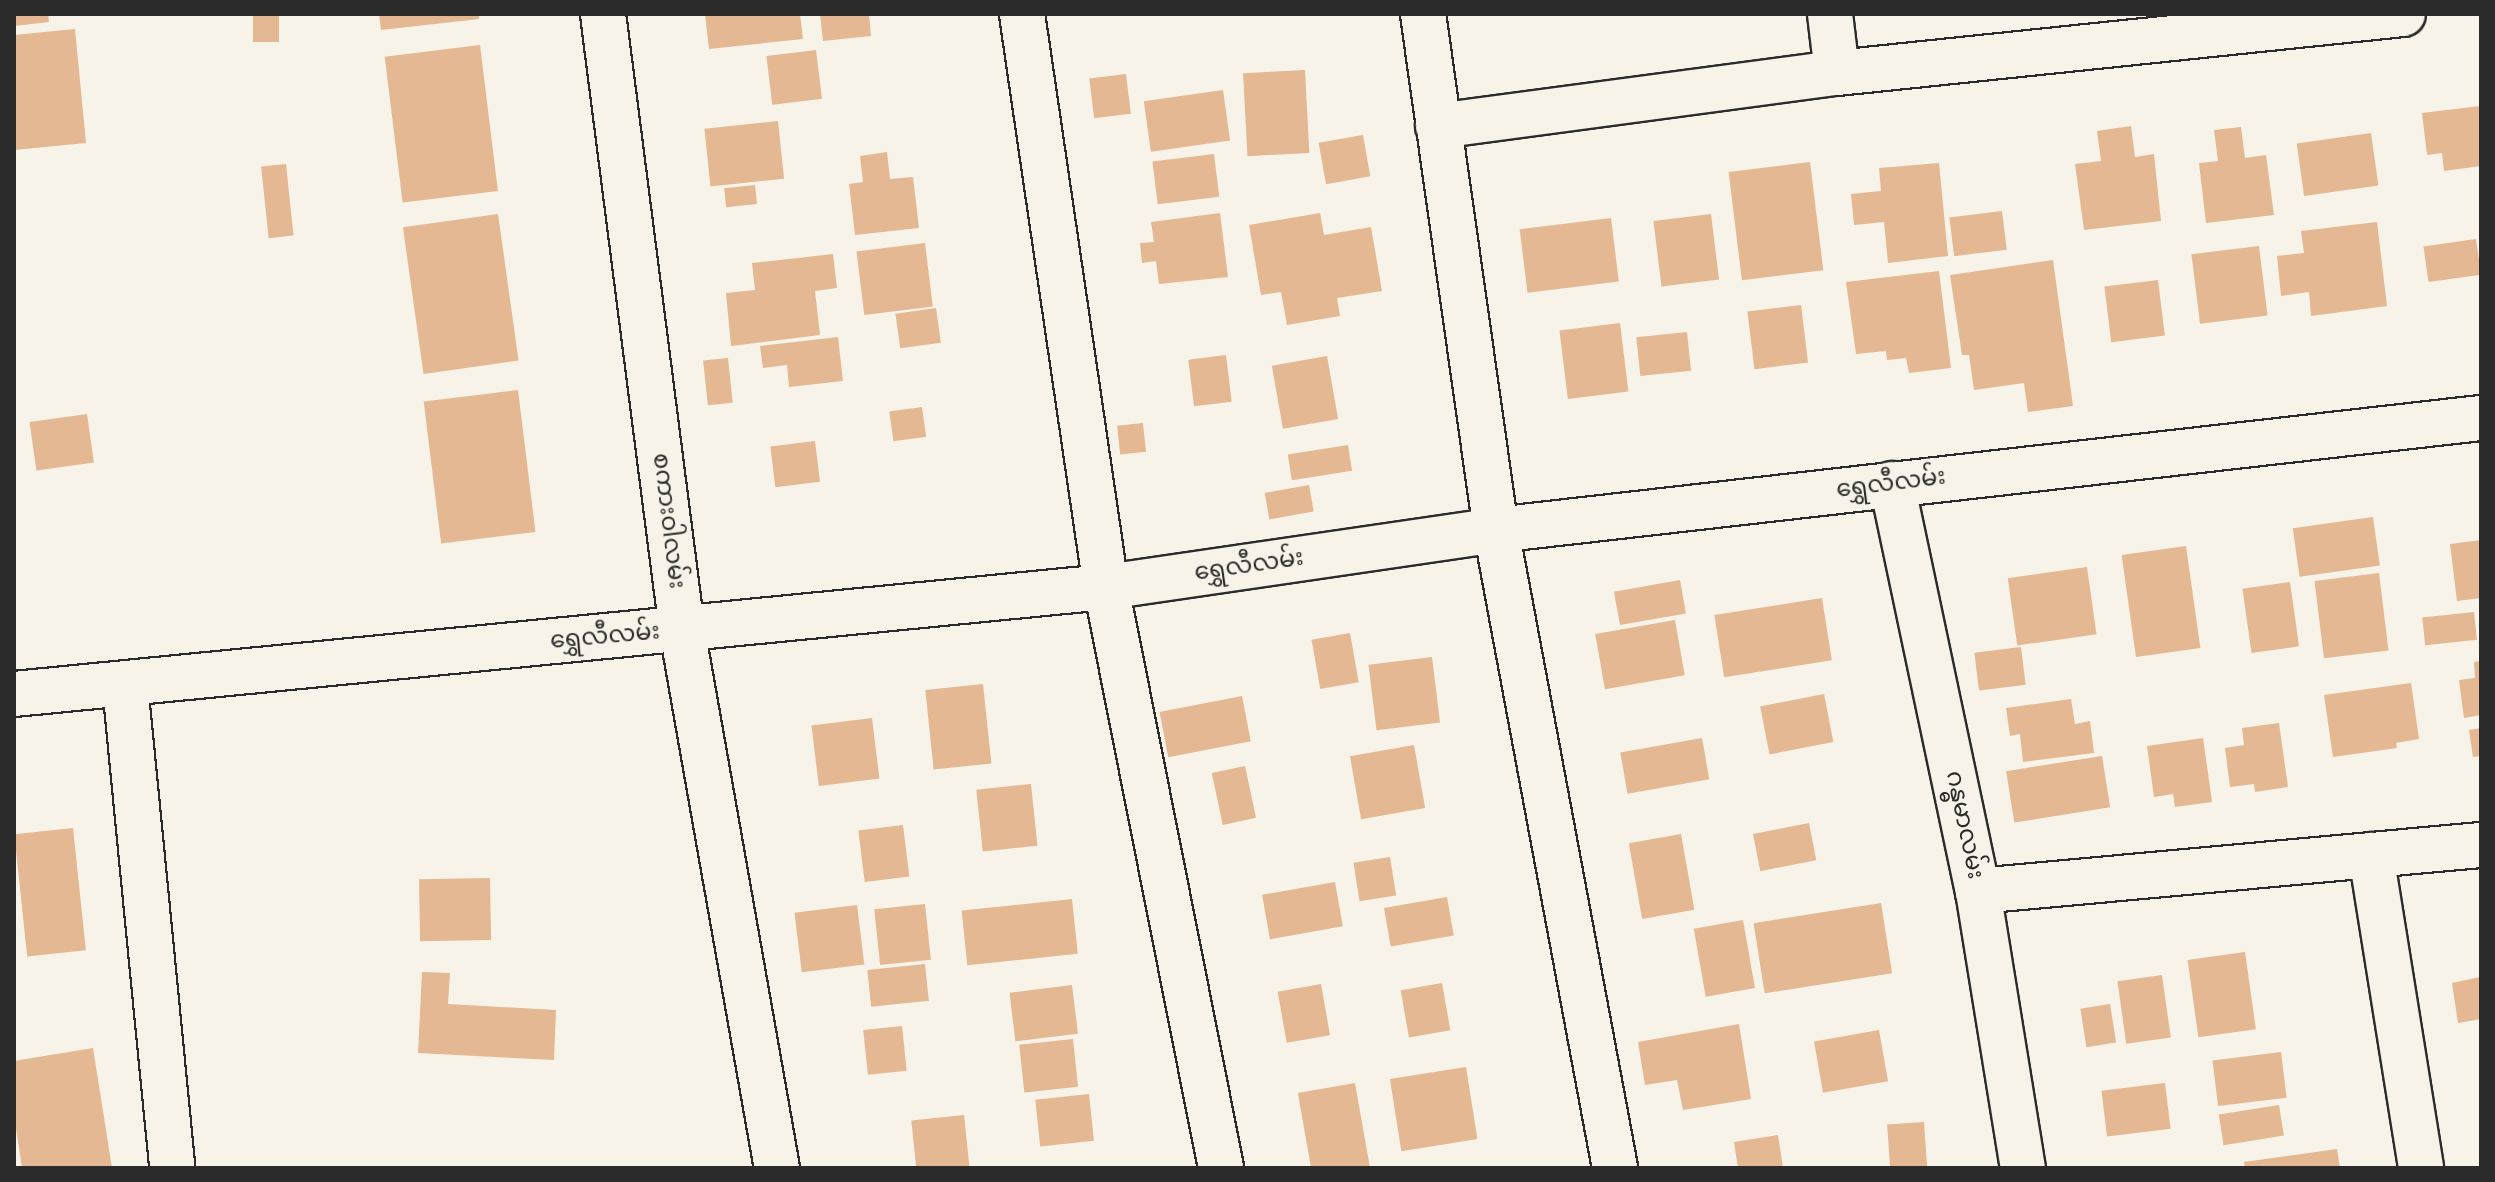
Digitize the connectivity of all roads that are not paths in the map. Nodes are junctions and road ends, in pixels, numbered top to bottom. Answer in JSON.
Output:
{"nodes":[{"id":1,"x":603,"y":14,"type":"edge"},
{"id":2,"x":1022,"y":14,"type":"edge"},
{"id":3,"x":1423,"y":14,"type":"edge"},
{"id":4,"x":1830,"y":14,"type":"edge"},
{"id":5,"x":2403,"y":14,"type":"edge"},
{"id":6,"x":2271,"y":21,"type":"edge"},
{"id":7,"x":1837,"y":73,"type":"junction"},
{"id":8,"x":1438,"y":126,"type":"junction"},
{"id":9,"x":2481,"y":418,"type":"edge"},
{"id":10,"x":1892,"y":484,"type":"junction"},
{"id":11,"x":1496,"y":530,"type":"junction"},
{"id":12,"x":1106,"y":587,"type":"junction"},
{"id":13,"x":682,"y":630,"type":"junction"},
{"id":14,"x":125,"y":685,"type":"junction"},
{"id":15,"x":14,"y":694,"type":"edge"},
{"id":16,"x":2481,"y":845,"type":"edge"},
{"id":17,"x":2371,"y":855,"type":"junction"},
{"id":18,"x":1978,"y":891,"type":"junction"},
{"id":19,"x":172,"y":1168,"type":"edge"},
{"id":20,"x":777,"y":1168,"type":"edge"},
{"id":21,"x":1221,"y":1168,"type":"edge"},
{"id":22,"x":1615,"y":1168,"type":"edge"},
{"id":23,"x":2023,"y":1168,"type":"edge"},
{"id":24,"x":2421,"y":1168,"type":"edge"}],
"edges":[{"from":1,"to":13,"type":"street","name":"စကားဝါလမ်း"},
{"from":2,"to":12,"type":"street"},
{"from":3,"to":8,"type":"street"},
{"from":4,"to":7,"type":"street"},
{"from":5,"to":6,"type":"street"},
{"from":6,"to":7,"type":"street"},
{"from":7,"to":8,"type":"street"},
{"from":8,"to":11,"type":"street"},
{"from":9,"to":10,"type":"street","name":"ရွှေလီလမ်း"},
{"from":10,"to":11,"type":"street","name":"ရွှေလီလမ်း"},
{"from":10,"to":18,"type":"street","name":"ဂန္ဓမာလမ်း"},
{"from":11,"to":12,"type":"street","name":"ရွှေလီလမ်း"},
{"from":11,"to":22,"type":"street"},
{"from":12,"to":13,"type":"street","name":"ရွှေလီလမ်း"},
{"from":12,"to":21,"type":"street"},
{"from":13,"to":14,"type":"street","name":"ရွှေလီလမ်း"},
{"from":13,"to":20,"type":"street","name":"စကားဝါလမ်း"},
{"from":14,"to":15,"type":"street","name":"ရွှေလီလမ်း"},
{"from":14,"to":19,"type":"street"},
{"from":16,"to":17,"type":"street"},
{"from":17,"to":18,"type":"street"},
{"from":17,"to":24,"type":"street"},
{"from":18,"to":23,"type":"street","name":"ဂန္ဓမာလမ်း"}]}
